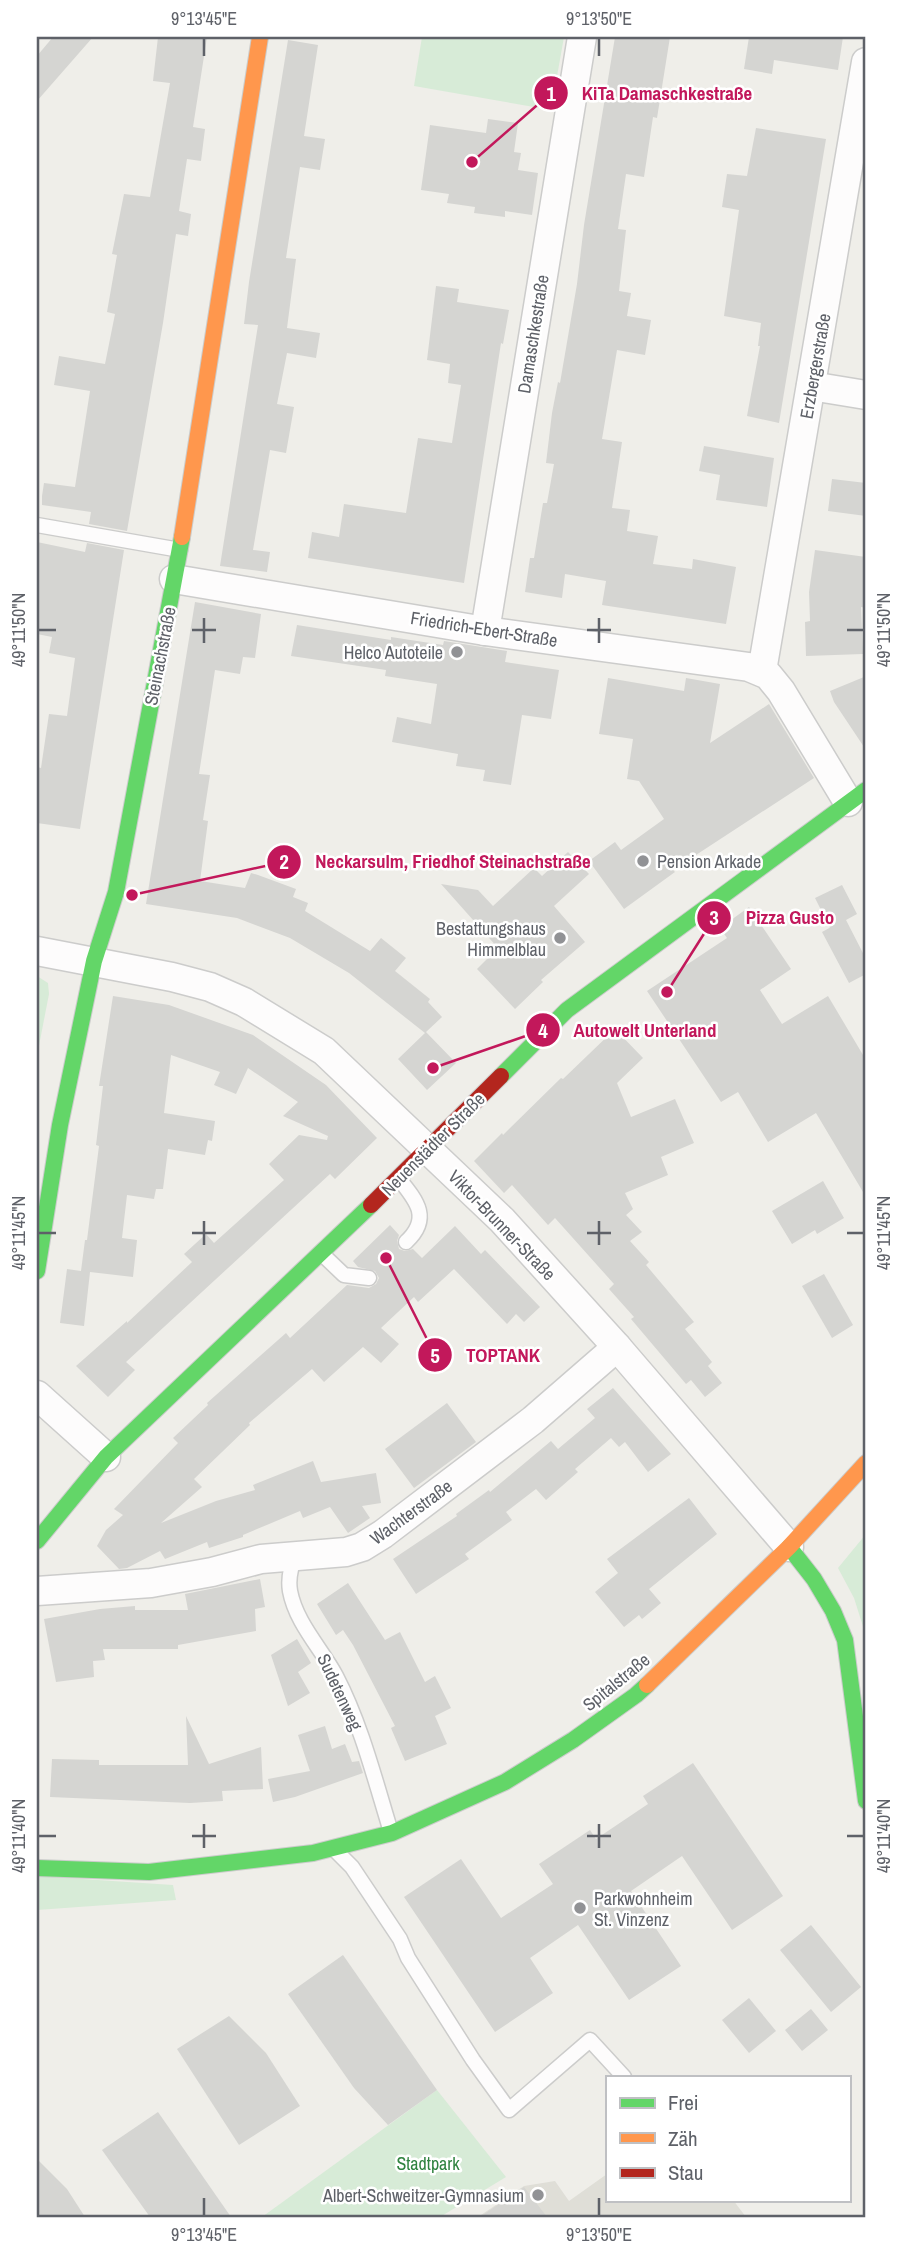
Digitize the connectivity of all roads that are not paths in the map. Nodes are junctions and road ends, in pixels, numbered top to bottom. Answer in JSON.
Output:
{"nodes":[{"id":1,"x":260,"y":37,"type":"edge"},
{"id":2,"x":582,"y":37,"type":"edge"},
{"id":3,"x":866,"y":62,"type":"edge"},
{"id":4,"x":811,"y":386,"type":"junction"},
{"id":5,"x":866,"y":395,"type":"edge"},
{"id":6,"x":37,"y":525,"type":"edge"},
{"id":7,"x":180,"y":550,"type":"junction"},
{"id":8,"x":174,"y":579,"type":"junction"},
{"id":9,"x":485,"y":631,"type":"junction"},
{"id":10,"x":762,"y":671,"type":"junction"},
{"id":11,"x":857,"y":796,"type":"edge"},
{"id":12,"x":37,"y":951,"type":"edge"},
{"id":13,"x":94,"y":961,"type":"junction"},
{"id":14,"x":428,"y":1150,"type":"junction"},
{"id":15,"x":399,"y":1179,"type":"junction"},
{"id":16,"x":407,"y":1242,"type":"dead end"},
{"id":17,"x":321,"y":1253,"type":"junction"},
{"id":18,"x":37,"y":1271,"type":"edge"},
{"id":19,"x":369,"y":1278,"type":"dead end"},
{"id":20,"x":617,"y":1347,"type":"junction"},
{"id":21,"x":37,"y":1395,"type":"edge"},
{"id":22,"x":106,"y":1457,"type":"junction"},
{"id":23,"x":866,"y":1463,"type":"edge"},
{"id":24,"x":37,"y":1541,"type":"edge"},
{"id":25,"x":789,"y":1547,"type":"junction"},
{"id":26,"x":296,"y":1555,"type":"junction"},
{"id":27,"x":37,"y":1591,"type":"edge"},
{"id":28,"x":866,"y":1801,"type":"edge"},
{"id":29,"x":392,"y":1833,"type":"junction"},
{"id":30,"x":333,"y":1848,"type":"junction"},
{"id":31,"x":37,"y":1868,"type":"edge"},
{"id":32,"x":623,"y":2076,"type":"edge"}],
"edges":[{"from":1,"to":7,"type":"main road","name":"Steinachstraße"},
{"from":2,"to":9,"type":"street","name":"Damaschkestraße"},
{"from":3,"to":4,"type":"street","name":"Erzbergerstraße"},
{"from":4,"to":5,"type":"street"},
{"from":4,"to":10,"type":"street","name":"Erzbergerstraße"},
{"from":6,"to":7,"type":"lane"},
{"from":7,"to":8,"type":"main road","name":"Steinachstraße"},
{"from":8,"to":9,"type":"street","name":"Friedrich-Ebert-Straße"},
{"from":8,"to":13,"type":"main road","name":"Steinachstraße"},
{"from":9,"to":10,"type":"street","name":"Friedrich-Ebert-Straße"},
{"from":10,"to":11,"type":"street"},
{"from":11,"to":14,"type":"main road","name":"Neuenstädter Straße"},
{"from":12,"to":13,"type":"street","name":"Viktor-Brunner-Straße"},
{"from":13,"to":14,"type":"street","name":"Viktor-Brunner-Straße"},
{"from":13,"to":18,"type":"main road","name":"Steinachstraße"},
{"from":14,"to":15,"type":"main road","name":"Neuenstädter Straße"},
{"from":14,"to":20,"type":"street","name":"Viktor-Brunner-Straße"},
{"from":15,"to":16,"type":"lane"},
{"from":15,"to":17,"type":"main road","name":"Neuenstädter Straße"},
{"from":17,"to":19,"type":"lane"},
{"from":17,"to":22,"type":"main road","name":"Neuenstädter Straße"},
{"from":20,"to":25,"type":"street","name":"Viktor-Brunner-Straße"},
{"from":20,"to":26,"type":"street","name":"Wachterstraße"},
{"from":21,"to":22,"type":"street"},
{"from":22,"to":24,"type":"main road","name":"Neuenstädter Straße"},
{"from":23,"to":25,"type":"main road","name":"Spitalstraße"},
{"from":25,"to":28,"type":"main road"},
{"from":25,"to":29,"type":"main road","name":"Spitalstraße"},
{"from":26,"to":27,"type":"street","name":"Wachterstraße"},
{"from":26,"to":29,"type":"lane","name":"Sudetenweg"},
{"from":29,"to":30,"type":"main road","name":"Spitalstraße"},
{"from":30,"to":31,"type":"main road","name":"Spitalstraße"},
{"from":30,"to":32,"type":"lane"}]}
